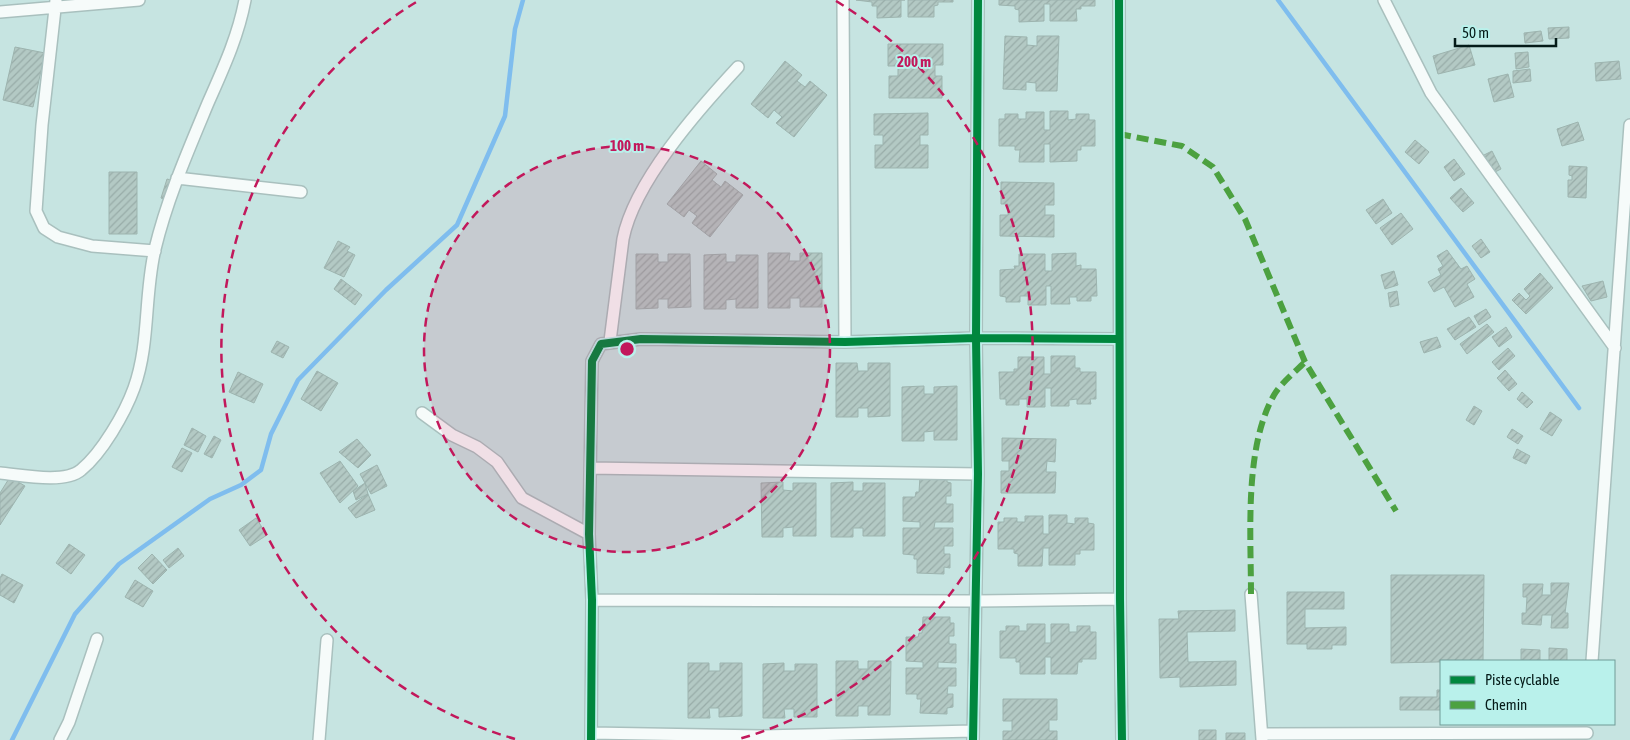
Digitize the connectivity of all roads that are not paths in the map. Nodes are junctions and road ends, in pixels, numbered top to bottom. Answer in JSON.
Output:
{"nodes":[{"id":1,"x":139,"y":0,"type":"edge"},
{"id":2,"x":245,"y":0,"type":"edge"},
{"id":3,"x":843,"y":0,"type":"edge"},
{"id":4,"x":978,"y":0,"type":"edge"},
{"id":5,"x":1120,"y":0,"type":"edge"},
{"id":6,"x":1384,"y":0,"type":"edge"},
{"id":7,"x":55,"y":4,"type":"edge"},
{"id":8,"x":0,"y":12,"type":"edge"},
{"id":9,"x":738,"y":67,"type":"dead end"},
{"id":10,"x":1630,"y":125,"type":"edge"},
{"id":11,"x":177,"y":178,"type":"junction"},
{"id":12,"x":301,"y":192,"type":"dead end"},
{"id":13,"x":155,"y":250,"type":"junction"},
{"id":14,"x":976,"y":338,"type":"junction"},
{"id":15,"x":1119,"y":339,"type":"junction"},
{"id":16,"x":610,"y":341,"type":"junction"},
{"id":17,"x":845,"y":342,"type":"junction"},
{"id":18,"x":1615,"y":348,"type":"junction"},
{"id":19,"x":422,"y":413,"type":"dead end"},
{"id":20,"x":590,"y":468,"type":"junction"},
{"id":21,"x":0,"y":473,"type":"edge"},
{"id":22,"x":978,"y":474,"type":"junction"},
{"id":23,"x":589,"y":534,"type":"junction"},
{"id":24,"x":1251,"y":594,"type":"dead end"},
{"id":25,"x":1120,"y":599,"type":"junction"},
{"id":26,"x":592,"y":600,"type":"junction"},
{"id":27,"x":977,"y":601,"type":"junction"},
{"id":28,"x":97,"y":639,"type":"dead end"},
{"id":29,"x":327,"y":640,"type":"dead end"},
{"id":30,"x":1592,"y":660,"type":"edge"},
{"id":31,"x":1587,"y":732,"type":"edge"},
{"id":32,"x":973,"y":736,"type":"edge"},
{"id":33,"x":591,"y":737,"type":"edge"},
{"id":34,"x":1262,"y":737,"type":"edge"},
{"id":35,"x":63,"y":739,"type":"edge"},
{"id":36,"x":319,"y":740,"type":"edge"},
{"id":37,"x":1122,"y":740,"type":"edge"}],
"edges":[{"from":1,"to":7,"type":"street"},
{"from":2,"to":11,"type":"street"},
{"from":3,"to":17,"type":"street"},
{"from":4,"to":14,"type":"street"},
{"from":5,"to":15,"type":"street"},
{"from":6,"to":18,"type":"street"},
{"from":7,"to":8,"type":"street"},
{"from":7,"to":13,"type":"street"},
{"from":9,"to":16,"type":"street"},
{"from":10,"to":18,"type":"street"},
{"from":11,"to":12,"type":"street"},
{"from":11,"to":13,"type":"street"},
{"from":13,"to":21,"type":"street"},
{"from":14,"to":15,"type":"street"},
{"from":14,"to":17,"type":"street"},
{"from":14,"to":22,"type":"street"},
{"from":15,"to":25,"type":"street"},
{"from":16,"to":17,"type":"street"},
{"from":16,"to":20,"type":"street"},
{"from":18,"to":30,"type":"street"},
{"from":19,"to":23,"type":"street"},
{"from":20,"to":22,"type":"street"},
{"from":20,"to":23,"type":"street"},
{"from":22,"to":27,"type":"street"},
{"from":23,"to":26,"type":"street"},
{"from":24,"to":34,"type":"street"},
{"from":25,"to":27,"type":"street"},
{"from":25,"to":37,"type":"street"},
{"from":26,"to":27,"type":"street"},
{"from":26,"to":33,"type":"street"},
{"from":27,"to":32,"type":"street"},
{"from":28,"to":35,"type":"street"},
{"from":29,"to":36,"type":"street"},
{"from":31,"to":34,"type":"street"},
{"from":32,"to":33,"type":"street"}]}
